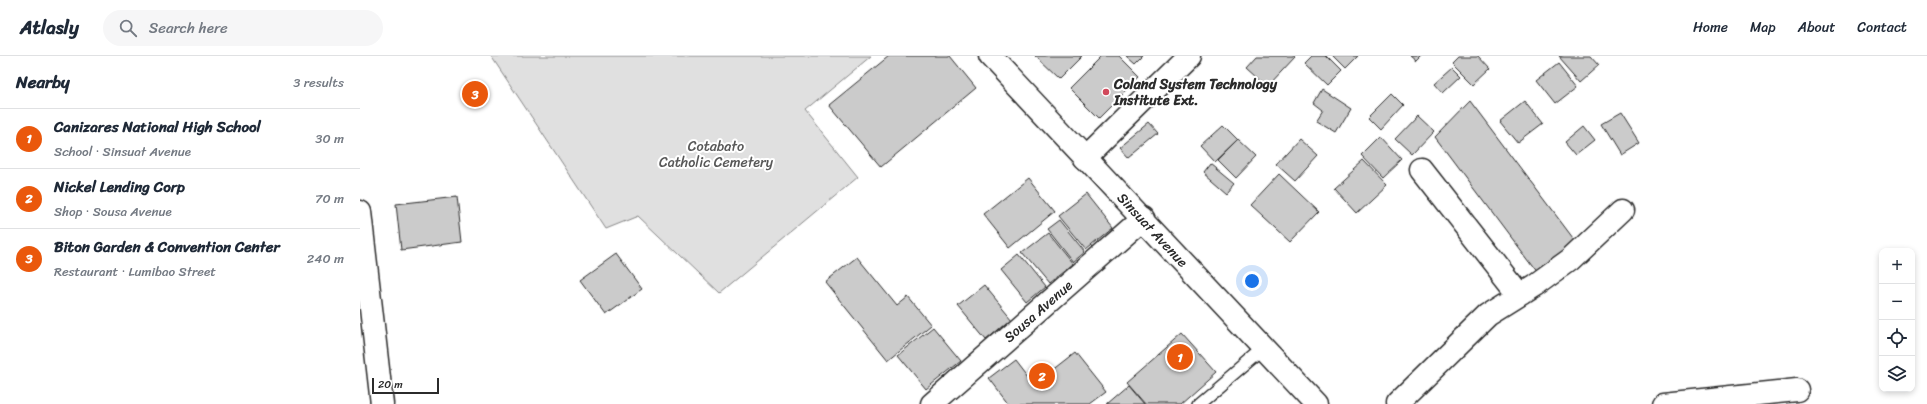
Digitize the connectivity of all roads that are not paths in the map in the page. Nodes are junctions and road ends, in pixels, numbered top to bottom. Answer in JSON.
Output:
{"nodes":[{"id":1,"x":990,"y":56,"type":"edge"},
{"id":2,"x":1189,"y":56,"type":"edge"},
{"id":3,"x":1085,"y":158,"type":"junction"},
{"id":4,"x":1422,"y":170,"type":"dead end"},
{"id":5,"x":1623,"y":210,"type":"dead end"},
{"id":6,"x":360,"y":212,"type":"edge"},
{"id":7,"x":1144,"y":218,"type":"junction"},
{"id":8,"x":1520,"y":295,"type":"junction"},
{"id":9,"x":1264,"y":348,"type":"junction"},
{"id":10,"x":1797,"y":390,"type":"dead end"},
{"id":11,"x":382,"y":404,"type":"edge"},
{"id":12,"x":932,"y":404,"type":"edge"},
{"id":13,"x":1198,"y":404,"type":"edge"},
{"id":14,"x":1316,"y":404,"type":"edge"},
{"id":15,"x":1397,"y":404,"type":"edge"},
{"id":16,"x":1663,"y":404,"type":"edge"}],
"edges":[{"from":1,"to":3,"type":"street","name":"Sinsuat Avenue"},
{"from":2,"to":3,"type":"street"},
{"from":3,"to":7,"type":"street","name":"Sinsuat Avenue"},
{"from":4,"to":8,"type":"street"},
{"from":5,"to":8,"type":"street"},
{"from":6,"to":11,"type":"street"},
{"from":7,"to":9,"type":"street","name":"Sinsuat Avenue"},
{"from":7,"to":12,"type":"street","name":"Sousa Avenue"},
{"from":8,"to":15,"type":"street"},
{"from":9,"to":13,"type":"lane"},
{"from":9,"to":14,"type":"street","name":"Sinsuat Avenue"},
{"from":10,"to":16,"type":"street"}]}
